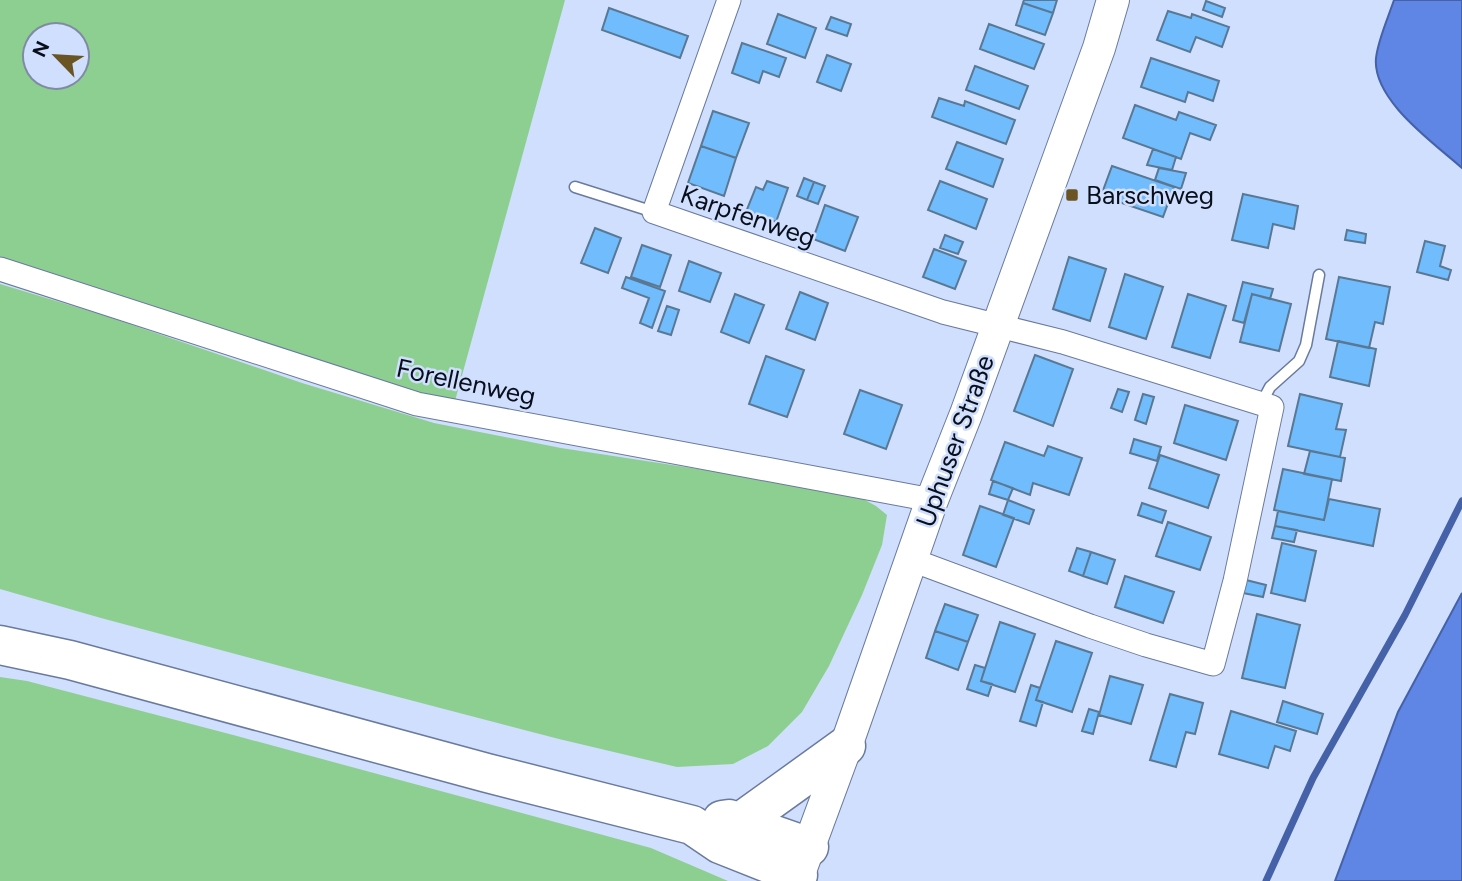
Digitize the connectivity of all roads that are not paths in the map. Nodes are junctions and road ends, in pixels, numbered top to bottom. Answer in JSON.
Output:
{"nodes":[{"id":1,"x":729,"y":0,"type":"edge"},
{"id":2,"x":1113,"y":0,"type":"edge"},
{"id":3,"x":575,"y":187,"type":"dead end"},
{"id":4,"x":654,"y":212,"type":"junction"},
{"id":5,"x":0,"y":269,"type":"edge"},
{"id":6,"x":1319,"y":275,"type":"dead end"},
{"id":7,"x":998,"y":325,"type":"junction"},
{"id":8,"x":1261,"y":404,"type":"junction"},
{"id":9,"x":932,"y":500,"type":"junction"},
{"id":10,"x":912,"y":561,"type":"junction"},
{"id":11,"x":0,"y":645,"type":"edge"},
{"id":12,"x":846,"y":746,"type":"junction"},
{"id":13,"x":739,"y":823,"type":"junction"},
{"id":14,"x":692,"y":825,"type":"junction"},
{"id":15,"x":801,"y":868,"type":"edge"}],
"edges":[{"from":1,"to":4,"type":"street","name":"Karpfenweg"},
{"from":2,"to":7,"type":"street","name":"Uphuser Straße"},
{"from":3,"to":4,"type":"lane"},
{"from":4,"to":7,"type":"street","name":"Karpfenweg"},
{"from":5,"to":9,"type":"street","name":"Forellenweg"},
{"from":6,"to":8,"type":"lane"},
{"from":7,"to":8,"type":"street"},
{"from":7,"to":9,"type":"street","name":"Uphuser Straße"},
{"from":8,"to":10,"type":"street"},
{"from":9,"to":10,"type":"street","name":"Uphuser Straße"},
{"from":10,"to":12,"type":"street","name":"Uphuser Straße"},
{"from":11,"to":14,"type":"highway"},
{"from":12,"to":13,"type":"highway"},
{"from":12,"to":15,"type":"street","name":"Uphuser Straße"},
{"from":13,"to":14,"type":"highway"},
{"from":13,"to":15,"type":"highway"},
{"from":14,"to":15,"type":"highway"}]}
